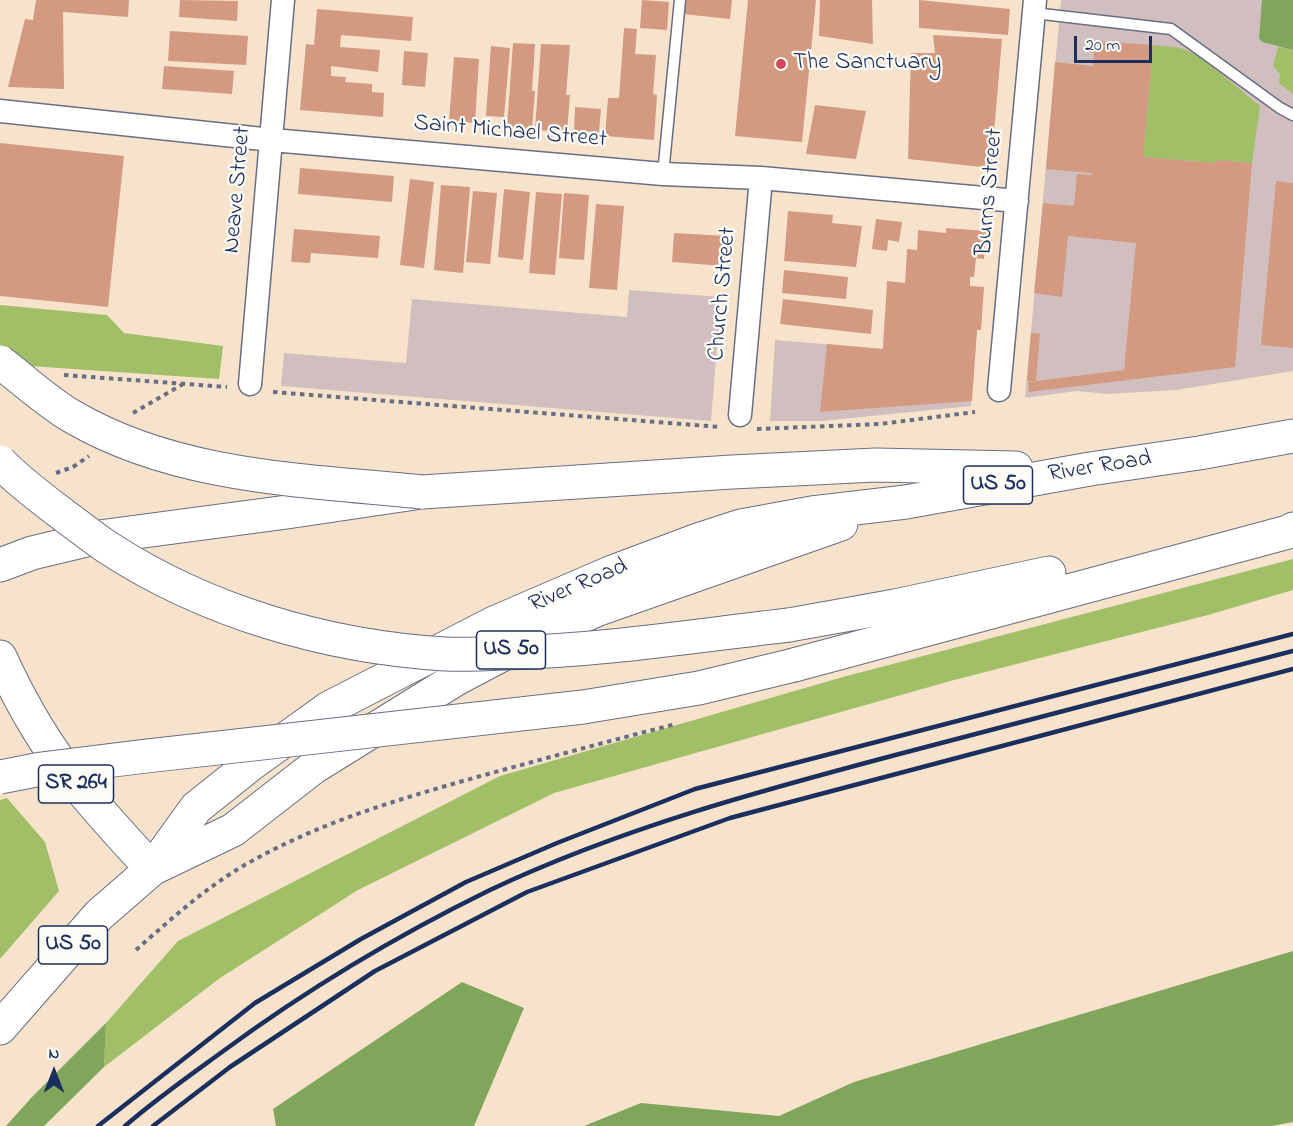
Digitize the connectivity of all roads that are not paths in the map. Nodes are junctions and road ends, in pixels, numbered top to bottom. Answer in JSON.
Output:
{"nodes":[{"id":1,"x":283,"y":0,"type":"edge"},
{"id":2,"x":680,"y":0,"type":"edge"},
{"id":3,"x":1035,"y":7,"type":"edge"},
{"id":4,"x":0,"y":111,"type":"edge"},
{"id":5,"x":1293,"y":115,"type":"edge"},
{"id":6,"x":272,"y":140,"type":"junction"},
{"id":7,"x":663,"y":174,"type":"junction"},
{"id":8,"x":761,"y":178,"type":"junction"},
{"id":9,"x":1017,"y":201,"type":"junction"},
{"id":10,"x":0,"y":362,"type":"edge"},
{"id":11,"x":251,"y":388,"type":"road end"},
{"id":12,"x":999,"y":390,"type":"dead end"},
{"id":13,"x":740,"y":424,"type":"road end"},
{"id":14,"x":1293,"y":436,"type":"edge"},
{"id":15,"x":0,"y":462,"type":"edge"},
{"id":16,"x":1089,"y":469,"type":"junction"},
{"id":17,"x":422,"y":492,"type":"junction"},
{"id":18,"x":1293,"y":517,"type":"edge"},
{"id":19,"x":1293,"y":530,"type":"edge"},
{"id":20,"x":0,"y":565,"type":"edge"},
{"id":21,"x":0,"y":657,"type":"edge"},
{"id":22,"x":0,"y":777,"type":"edge"},
{"id":23,"x":152,"y":869,"type":"junction"},
{"id":24,"x":0,"y":1028,"type":"edge"}],
"edges":[{"from":1,"to":6,"type":"street","name":"Neave Street"},
{"from":2,"to":7,"type":"lane"},
{"from":3,"to":5,"type":"lane"},
{"from":3,"to":9,"type":"street","name":"Burns Street"},
{"from":4,"to":6,"type":"street","name":"Saint Michael Street"},
{"from":6,"to":7,"type":"street","name":"Saint Michael Street"},
{"from":6,"to":11,"type":"street","name":"Neave Street"},
{"from":7,"to":8,"type":"street","name":"Saint Michael Street"},
{"from":8,"to":9,"type":"street","name":"Saint Michael Street"},
{"from":8,"to":13,"type":"street","name":"Church Street"},
{"from":9,"to":12,"type":"street","name":"Burns Street"},
{"from":10,"to":17,"type":"main road","bridge":true},
{"from":14,"to":16,"type":"main road","name":"River Road","number":"US 50"},
{"from":15,"to":18,"type":"main road","bridge":true},
{"from":16,"to":17,"type":"main road"},
{"from":16,"to":23,"type":"main road","name":"River Road","number":"US 50"},
{"from":17,"to":20,"type":"main road","bridge":true},
{"from":19,"to":22,"type":"main road","bridge":true},
{"from":21,"to":23,"type":"main road","number":"SR 264"},
{"from":23,"to":24,"type":"main road","name":"River Road","number":"US 50"}]}
